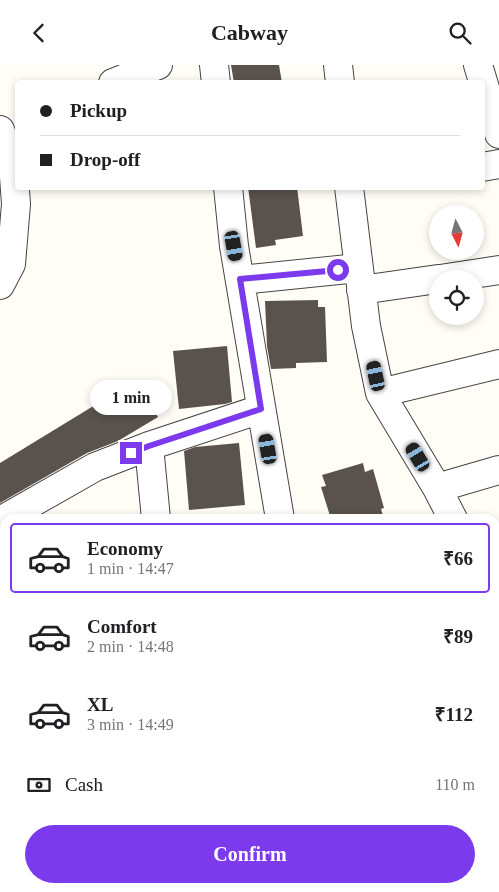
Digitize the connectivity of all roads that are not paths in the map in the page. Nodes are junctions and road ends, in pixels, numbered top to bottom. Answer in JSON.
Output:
{"nodes":[{"id":1,"x":158,"y":65,"type":"edge"},
{"id":2,"x":214,"y":65,"type":"edge"},
{"id":3,"x":338,"y":65,"type":"edge"},
{"id":4,"x":120,"y":80,"type":"edge"},
{"id":5,"x":216,"y":80,"type":"edge"},
{"id":6,"x":340,"y":80,"type":"edge"},
{"id":7,"x":485,"y":89,"type":"edge"},
{"id":8,"x":15,"y":122,"type":"edge"},
{"id":9,"x":0,"y":130,"type":"edge"},
{"id":10,"x":499,"y":134,"type":"edge"},
{"id":11,"x":499,"y":164,"type":"edge"},
{"id":12,"x":485,"y":166,"type":"edge"},
{"id":13,"x":228,"y":190,"type":"edge"},
{"id":14,"x":357,"y":190,"type":"edge"},
{"id":15,"x":499,"y":270,"type":"edge"},
{"id":16,"x":484,"y":272,"type":"edge"},
{"id":17,"x":240,"y":279,"type":"junction"},
{"id":18,"x":360,"y":279,"type":"junction"},
{"id":19,"x":429,"y":279,"type":"edge"},
{"id":20,"x":0,"y":285,"type":"edge"},
{"id":21,"x":499,"y":364,"type":"edge"},
{"id":22,"x":380,"y":393,"type":"junction"},
{"id":23,"x":261,"y":409,"type":"junction"},
{"id":24,"x":149,"y":446,"type":"junction"},
{"id":25,"x":499,"y":470,"type":"edge"},
{"id":26,"x":437,"y":489,"type":"junction"},
{"id":27,"x":12,"y":514,"type":"edge"},
{"id":28,"x":156,"y":514,"type":"edge"},
{"id":29,"x":279,"y":514,"type":"edge"},
{"id":30,"x":450,"y":514,"type":"edge"}],
"edges":[{"from":1,"to":4,"type":"street"},
{"from":2,"to":5,"type":"street"},
{"from":3,"to":6,"type":"street"},
{"from":7,"to":10,"type":"street"},
{"from":8,"to":9,"type":"street"},
{"from":9,"to":20,"type":"street"},
{"from":11,"to":12,"type":"street"},
{"from":13,"to":17,"type":"street"},
{"from":14,"to":18,"type":"street"},
{"from":15,"to":16,"type":"street"},
{"from":17,"to":18,"type":"street"},
{"from":17,"to":23,"type":"street"},
{"from":18,"to":19,"type":"street"},
{"from":18,"to":22,"type":"street"},
{"from":21,"to":22,"type":"street"},
{"from":22,"to":26,"type":"street"},
{"from":23,"to":24,"type":"street"},
{"from":23,"to":29,"type":"street"},
{"from":24,"to":27,"type":"street"},
{"from":24,"to":28,"type":"street"},
{"from":25,"to":26,"type":"street"},
{"from":26,"to":30,"type":"street"}]}
